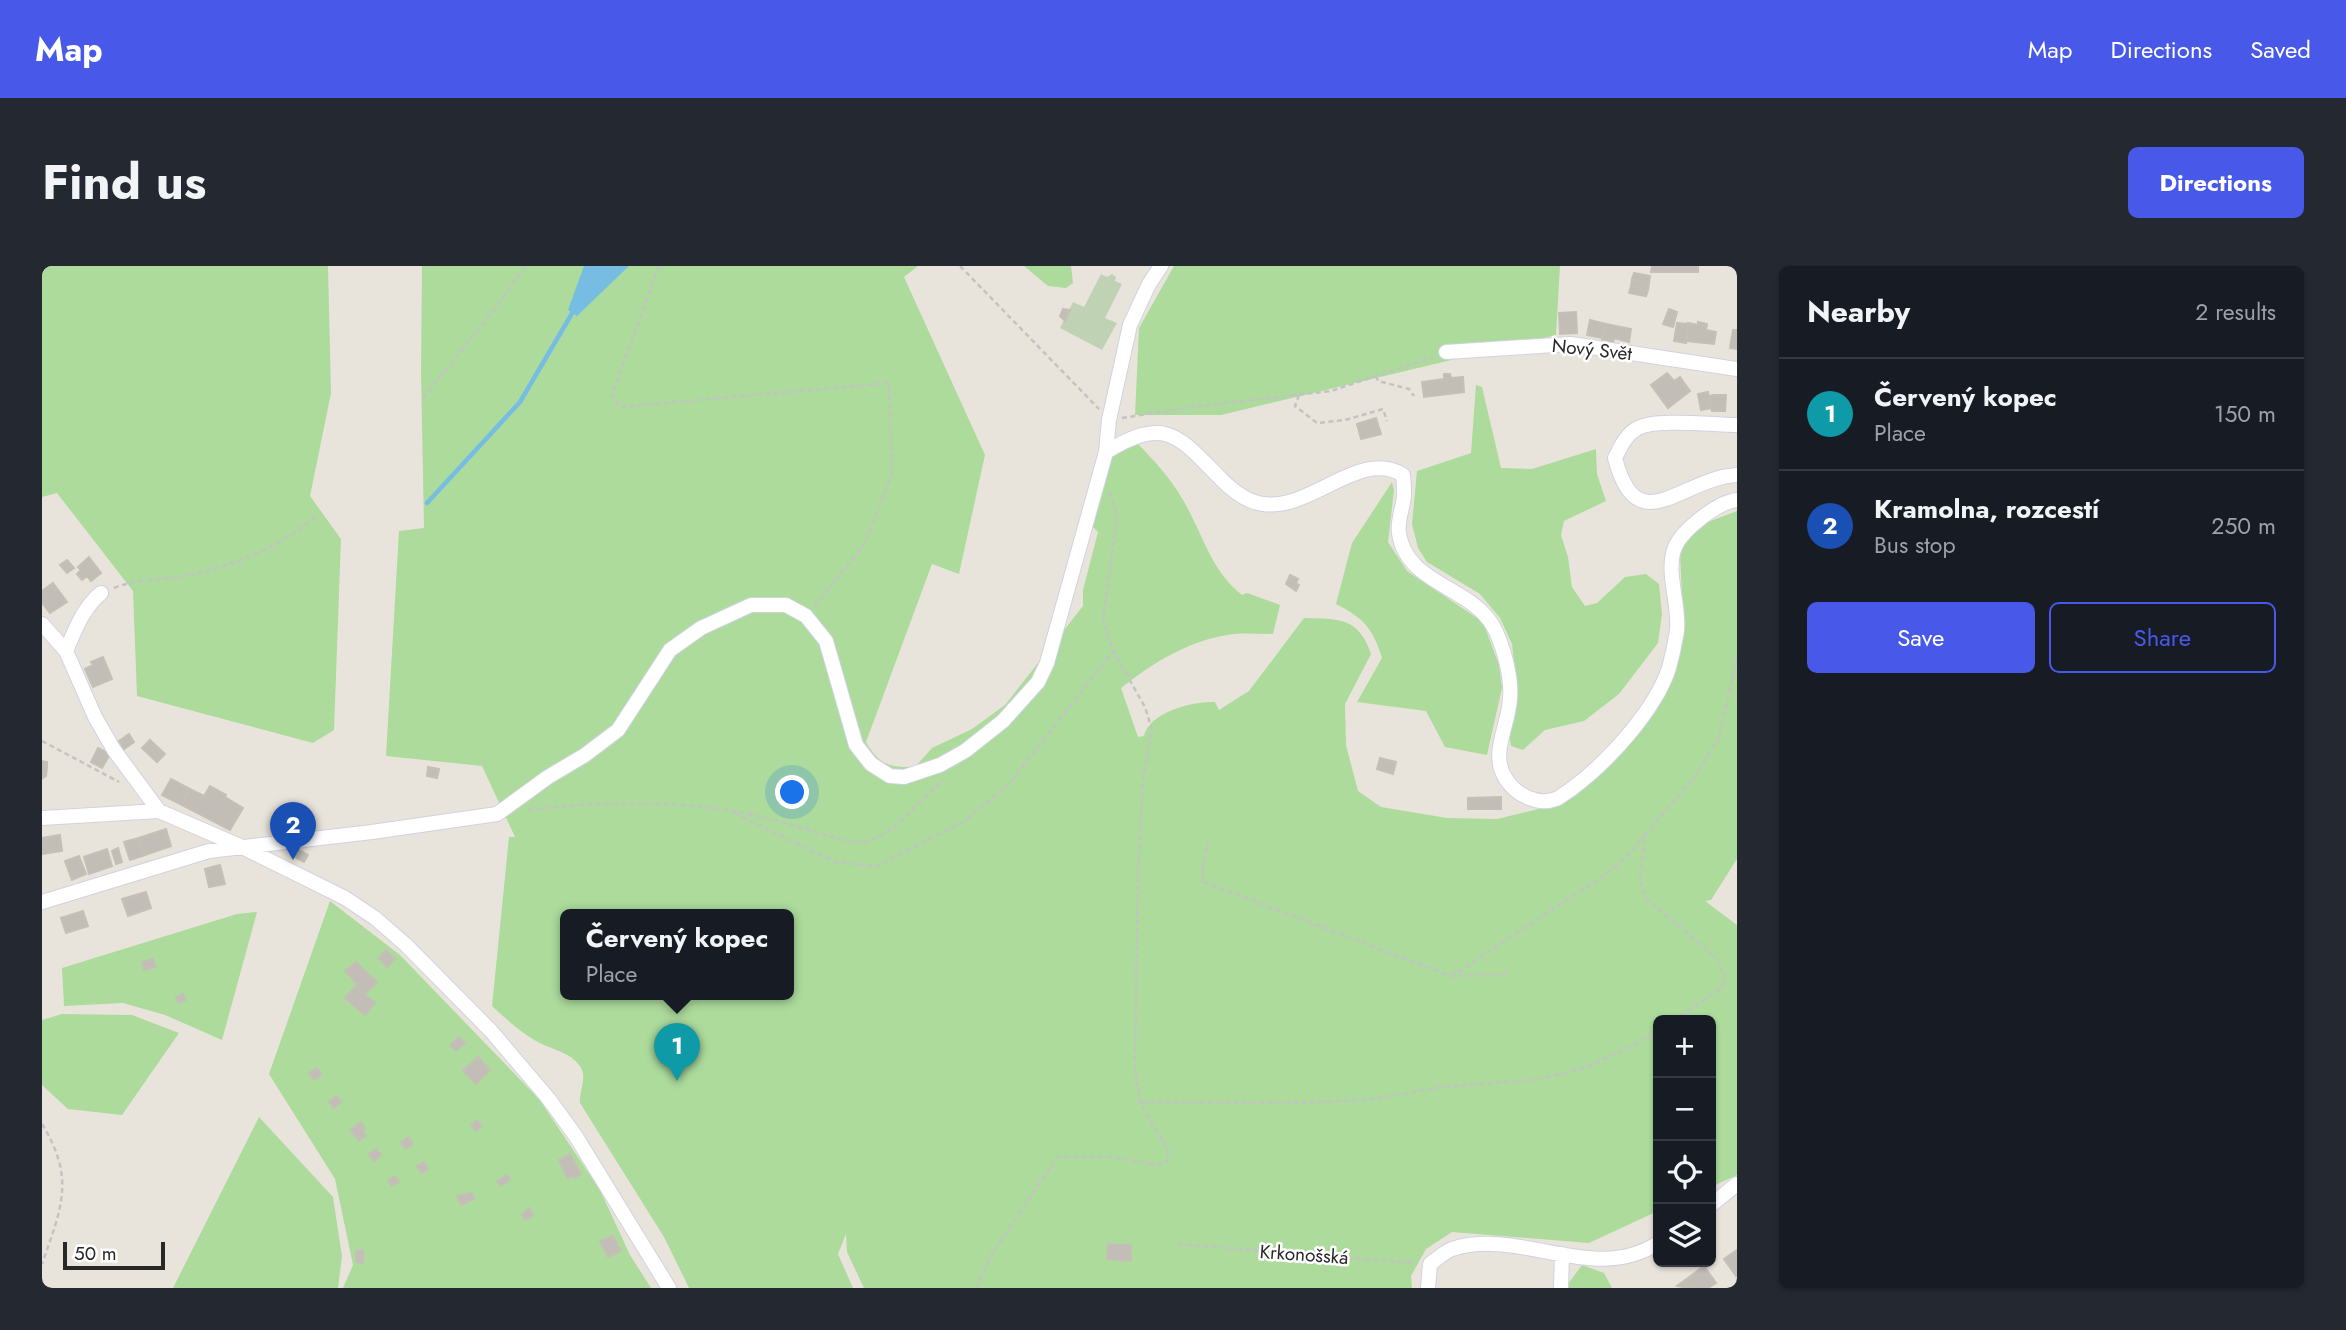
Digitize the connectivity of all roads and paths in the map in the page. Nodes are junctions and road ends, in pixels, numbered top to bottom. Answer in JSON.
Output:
{"nodes":[{"id":1,"x":525,"y":266,"type":"edge"},
{"id":2,"x":659,"y":266,"type":"edge"},
{"id":3,"x":960,"y":266,"type":"edge"},
{"id":4,"x":1161,"y":266,"type":"edge"},
{"id":5,"x":1446,"y":352,"type":"joint"},
{"id":6,"x":1737,"y":369,"type":"edge"},
{"id":7,"x":1376,"y":376,"type":"junction"},
{"id":8,"x":1299,"y":395,"type":"junction"},
{"id":9,"x":1414,"y":396,"type":"dead end"},
{"id":10,"x":422,"y":398,"type":"dead end"},
{"id":11,"x":1109,"y":420,"type":"junction"},
{"id":12,"x":1387,"y":421,"type":"dead end"},
{"id":13,"x":1737,"y":425,"type":"edge"},
{"id":14,"x":1106,"y":453,"type":"junction"},
{"id":15,"x":1100,"y":472,"type":"junction"},
{"id":16,"x":1737,"y":475,"type":"edge"},
{"id":17,"x":1737,"y":500,"type":"edge"},
{"id":18,"x":317,"y":515,"type":"dead end"},
{"id":19,"x":101,"y":593,"type":"joint"},
{"id":20,"x":806,"y":616,"type":"junction"},
{"id":21,"x":42,"y":624,"type":"edge"},
{"id":22,"x":66,"y":651,"type":"junction"},
{"id":23,"x":1113,"y":651,"type":"junction"},
{"id":24,"x":1737,"y":657,"type":"edge"},
{"id":25,"x":42,"y":741,"type":"edge"},
{"id":26,"x":946,"y":777,"type":"dead end"},
{"id":27,"x":139,"y":783,"type":"junction"},
{"id":28,"x":159,"y":810,"type":"junction"},
{"id":29,"x":522,"y":810,"type":"dead end"},
{"id":30,"x":727,"y":810,"type":"junction"},
{"id":31,"x":42,"y":818,"type":"edge"},
{"id":32,"x":1644,"y":834,"type":"junction"},
{"id":33,"x":1208,"y":840,"type":"dead end"},
{"id":34,"x":240,"y":846,"type":"junction"},
{"id":35,"x":42,"y":902,"type":"edge"},
{"id":36,"x":1507,"y":975,"type":"dead end"},
{"id":37,"x":1451,"y":976,"type":"junction"},
{"id":38,"x":1681,"y":1015,"type":"edge"},
{"id":39,"x":1653,"y":1033,"type":"edge"},
{"id":40,"x":1140,"y":1101,"type":"junction"},
{"id":41,"x":42,"y":1124,"type":"edge"},
{"id":42,"x":1737,"y":1184,"type":"edge"},
{"id":43,"x":1712,"y":1204,"type":"edge"},
{"id":44,"x":1178,"y":1244,"type":"dead end"},
{"id":45,"x":1653,"y":1246,"type":"edge"},
{"id":46,"x":1562,"y":1254,"type":"junction"},
{"id":47,"x":42,"y":1264,"type":"edge"},
{"id":48,"x":1430,"y":1264,"type":"junction"},
{"id":49,"x":669,"y":1288,"type":"edge"},
{"id":50,"x":976,"y":1288,"type":"edge"},
{"id":51,"x":1428,"y":1288,"type":"edge"},
{"id":52,"x":1561,"y":1288,"type":"edge"}],
"edges":[{"from":1,"to":10,"type":"path"},
{"from":2,"to":20,"type":"path"},
{"from":3,"to":11,"type":"path"},
{"from":4,"to":11,"type":"street"},
{"from":5,"to":6,"type":"street","name":"Nový Svět"},
{"from":5,"to":7,"type":"path"},
{"from":7,"to":8,"type":"path"},
{"from":7,"to":9,"type":"path"},
{"from":8,"to":11,"type":"path"},
{"from":8,"to":12,"type":"path"},
{"from":11,"to":14,"type":"street"},
{"from":13,"to":16,"type":"street"},
{"from":14,"to":15,"type":"street"},
{"from":14,"to":17,"type":"street"},
{"from":15,"to":20,"type":"street"},
{"from":15,"to":23,"type":"path"},
{"from":18,"to":19,"type":"path"},
{"from":19,"to":22,"type":"street"},
{"from":20,"to":34,"type":"street"},
{"from":21,"to":22,"type":"street"},
{"from":22,"to":27,"type":"street"},
{"from":23,"to":30,"type":"path"},
{"from":23,"to":40,"type":"path"},
{"from":24,"to":32,"type":"path"},
{"from":25,"to":27,"type":"path"},
{"from":26,"to":30,"type":"path"},
{"from":27,"to":28,"type":"street"},
{"from":28,"to":31,"type":"street"},
{"from":28,"to":34,"type":"street"},
{"from":29,"to":30,"type":"path"},
{"from":32,"to":37,"type":"path"},
{"from":32,"to":38,"type":"path"},
{"from":33,"to":37,"type":"path"},
{"from":34,"to":35,"type":"street"},
{"from":34,"to":49,"type":"street"},
{"from":36,"to":37,"type":"path"},
{"from":39,"to":40,"type":"path"},
{"from":40,"to":50,"type":"path"},
{"from":41,"to":47,"type":"path"},
{"from":42,"to":43,"type":"street"},
{"from":44,"to":48,"type":"path","name":"Krkonošská"},
{"from":45,"to":46,"type":"street"},
{"from":46,"to":48,"type":"street"},
{"from":46,"to":52,"type":"street"},
{"from":48,"to":51,"type":"street"}]}
